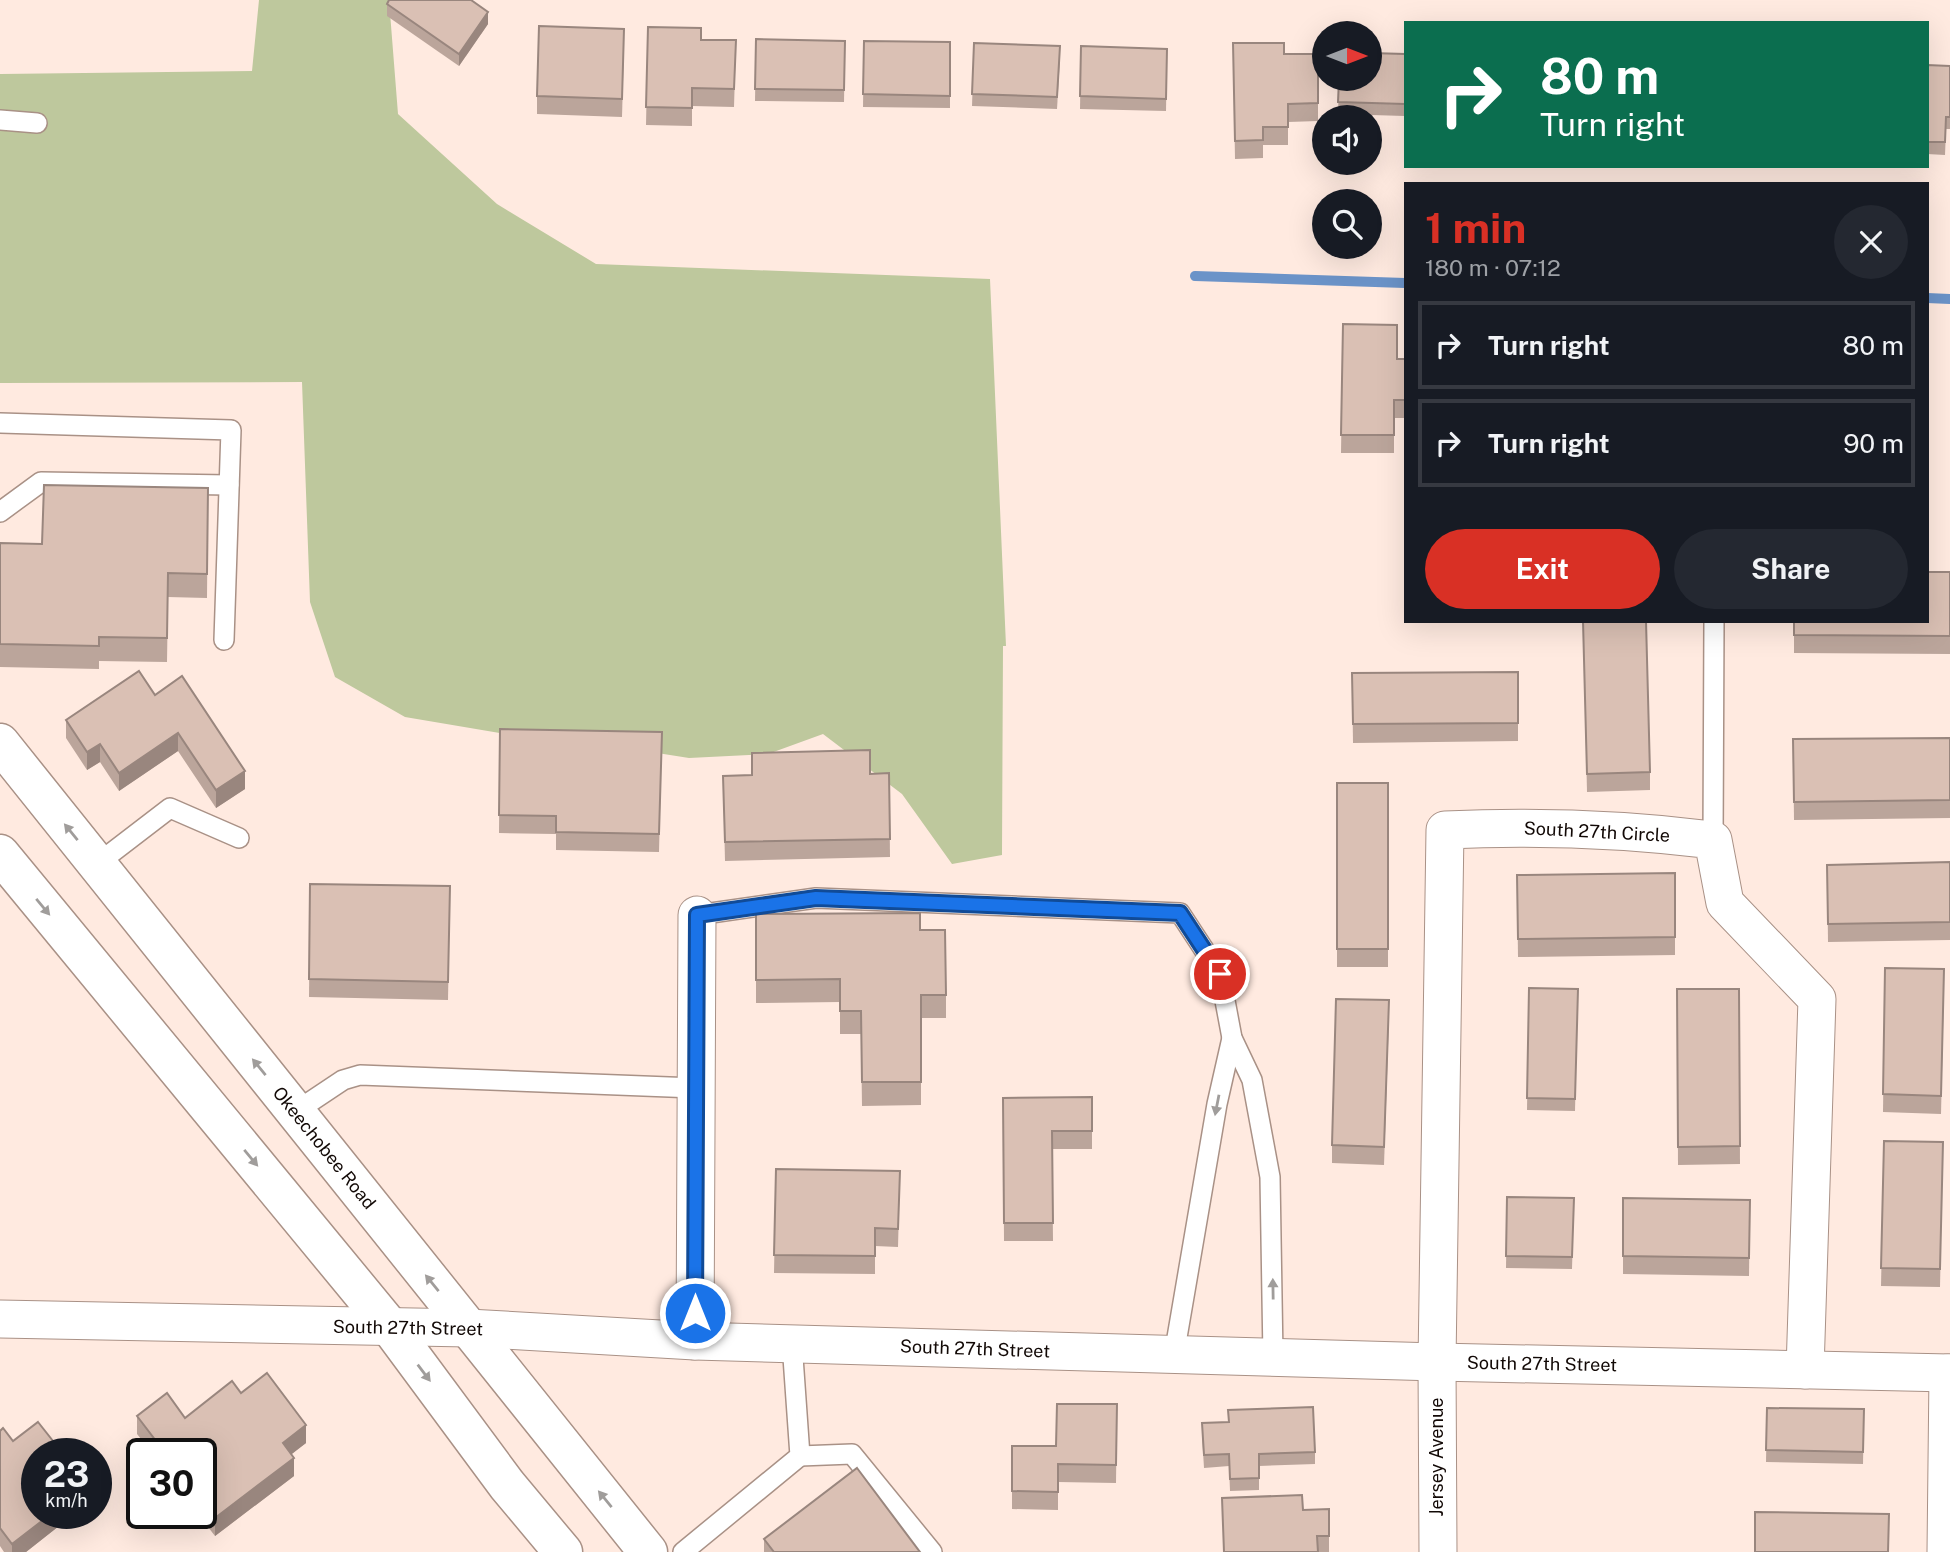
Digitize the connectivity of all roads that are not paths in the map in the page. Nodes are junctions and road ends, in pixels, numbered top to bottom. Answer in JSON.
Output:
{"nodes":[{"id":1,"x":0,"y":120,"type":"edge"},
{"id":2,"x":37,"y":123,"type":"dead end"},
{"id":3,"x":0,"y":422,"type":"edge"},
{"id":4,"x":229,"y":485,"type":"junction"},
{"id":5,"x":0,"y":512,"type":"edge"},
{"id":6,"x":1714,"y":623,"type":"edge"},
{"id":7,"x":224,"y":640,"type":"dead end"},
{"id":8,"x":0,"y":743,"type":"edge"},
{"id":9,"x":239,"y":838,"type":"dead end"},
{"id":10,"x":1713,"y":840,"type":"junction"},
{"id":11,"x":0,"y":854,"type":"edge"},
{"id":12,"x":97,"y":864,"type":"junction"},
{"id":13,"x":697,"y":915,"type":"joint"},
{"id":14,"x":1232,"y":1038,"type":"junction"},
{"id":15,"x":695,"y":1088,"type":"junction"},
{"id":16,"x":295,"y":1112,"type":"junction"},
{"id":17,"x":0,"y":1319,"type":"edge"},
{"id":18,"x":390,"y":1327,"type":"junction"},
{"id":19,"x":468,"y":1328,"type":"junction"},
{"id":20,"x":695,"y":1341,"type":"junction"},
{"id":21,"x":792,"y":1343,"type":"junction"},
{"id":22,"x":1174,"y":1355,"type":"junction"},
{"id":23,"x":1273,"y":1357,"type":"junction"},
{"id":24,"x":1437,"y":1362,"type":"junction"},
{"id":25,"x":1805,"y":1370,"type":"junction"},
{"id":26,"x":1949,"y":1373,"type":"edge"},
{"id":27,"x":800,"y":1456,"type":"junction"},
{"id":28,"x":563,"y":1552,"type":"edge"},
{"id":29,"x":648,"y":1552,"type":"edge"},
{"id":30,"x":683,"y":1552,"type":"edge"},
{"id":31,"x":932,"y":1552,"type":"edge"},
{"id":32,"x":1438,"y":1552,"type":"edge"},
{"id":33,"x":1946,"y":1552,"type":"edge"}],
"edges":[{"from":1,"to":2,"type":"lane"},
{"from":3,"to":4,"type":"lane"},
{"from":4,"to":5,"type":"lane"},
{"from":4,"to":7,"type":"lane"},
{"from":6,"to":10,"type":"lane"},
{"from":12,"to":8,"type":"main road","name":"Okeechobee Road","one_way":true},
{"from":9,"to":12,"type":"lane"},
{"from":10,"to":24,"type":"street","name":"South 27th Circle"},
{"from":10,"to":25,"type":"street"},
{"from":11,"to":18,"type":"main road","one_way":true},
{"from":16,"to":12,"type":"main road","name":"Okeechobee Road","one_way":true},
{"from":13,"to":14,"type":"lane"},
{"from":13,"to":15,"type":"street"},
{"from":14,"to":22,"type":"lane","one_way":true},
{"from":23,"to":14,"type":"lane","one_way":true},
{"from":15,"to":16,"type":"lane"},
{"from":15,"to":20,"type":"street"},
{"from":19,"to":16,"type":"main road","name":"Okeechobee Road","one_way":true},
{"from":17,"to":18,"type":"street","name":"South 27th Street"},
{"from":18,"to":19,"type":"street","name":"South 27th Street"},
{"from":18,"to":28,"type":"main road","one_way":true},
{"from":19,"to":20,"type":"street","name":"South 27th Street"},
{"from":29,"to":19,"type":"main road","name":"Okeechobee Road","one_way":true},
{"from":20,"to":21,"type":"street","name":"South 27th Street"},
{"from":21,"to":22,"type":"street","name":"South 27th Street"},
{"from":21,"to":27,"type":"lane"},
{"from":22,"to":23,"type":"street","name":"South 27th Street"},
{"from":23,"to":24,"type":"street","name":"South 27th Street"},
{"from":24,"to":25,"type":"street","name":"South 27th Street"},
{"from":24,"to":32,"type":"street","name":"Jersey Avenue"},
{"from":25,"to":26,"type":"street","name":"South 27th Street"},
{"from":26,"to":33,"type":"street"},
{"from":27,"to":30,"type":"lane"},
{"from":27,"to":31,"type":"lane"}]}
